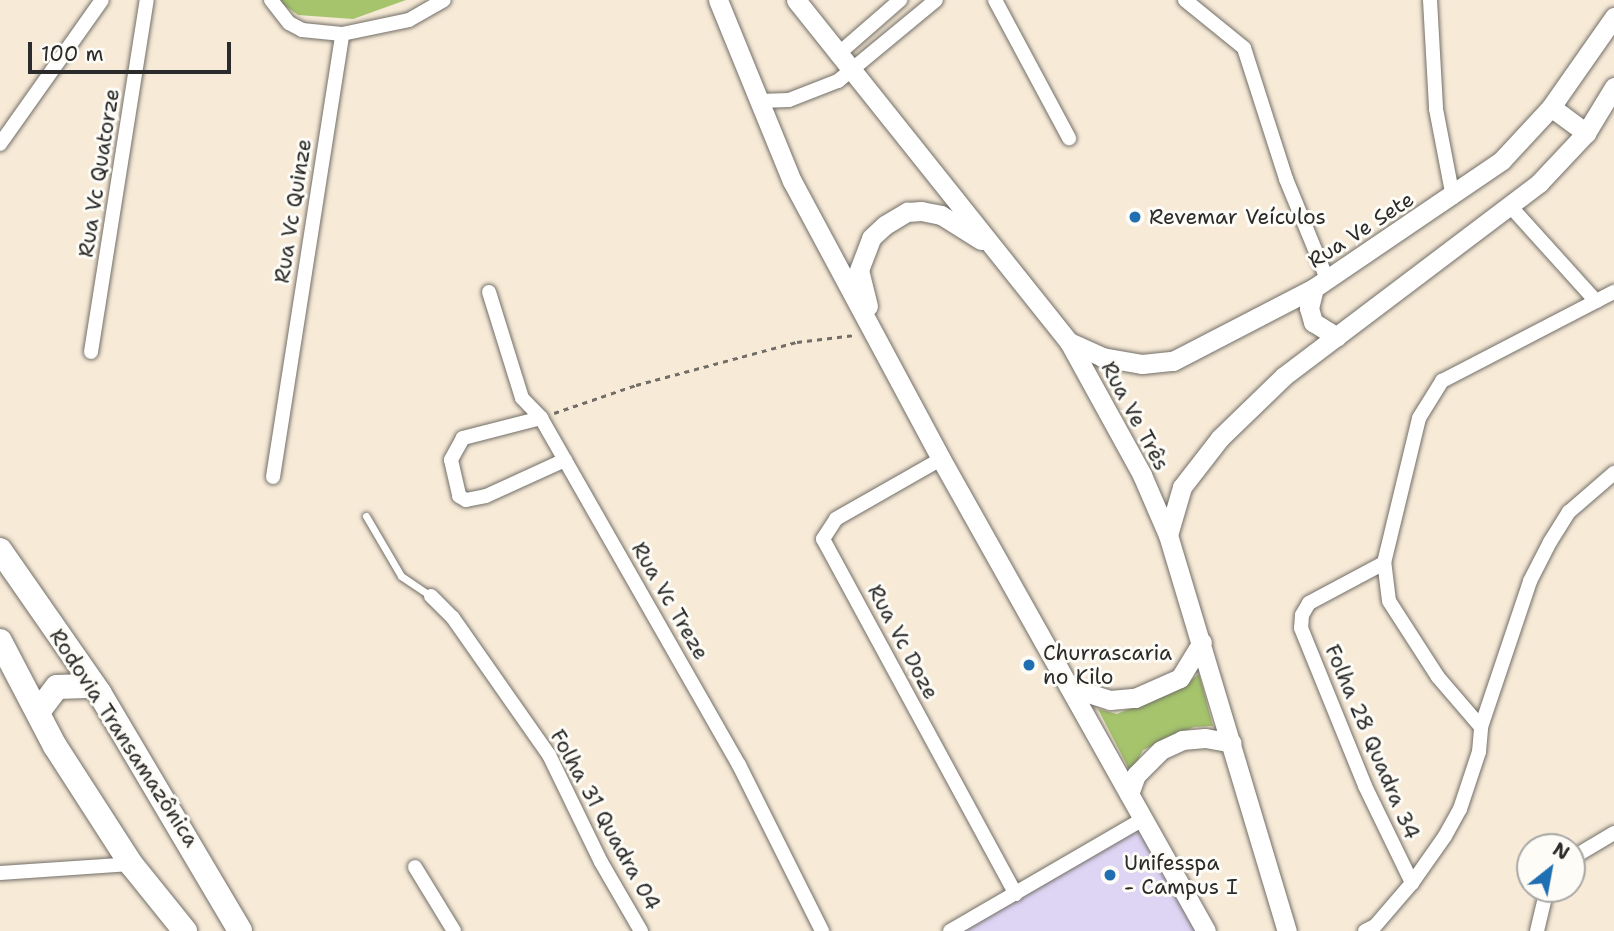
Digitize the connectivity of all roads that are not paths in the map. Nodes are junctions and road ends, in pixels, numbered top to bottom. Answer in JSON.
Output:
{"nodes":[{"id":1,"x":102,"y":0,"type":"edge"},
{"id":2,"x":146,"y":0,"type":"edge"},
{"id":3,"x":271,"y":0,"type":"edge"},
{"id":4,"x":718,"y":0,"type":"edge"},
{"id":5,"x":796,"y":0,"type":"edge"},
{"id":6,"x":900,"y":0,"type":"edge"},
{"id":7,"x":936,"y":0,"type":"edge"},
{"id":8,"x":995,"y":0,"type":"edge"},
{"id":9,"x":1185,"y":0,"type":"edge"},
{"id":10,"x":1430,"y":0,"type":"edge"},
{"id":11,"x":436,"y":2,"type":"edge"},
{"id":12,"x":1614,"y":17,"type":"edge"},
{"id":13,"x":342,"y":34,"type":"junction"},
{"id":14,"x":836,"y":55,"type":"junction"},
{"id":15,"x":853,"y":72,"type":"junction"},
{"id":16,"x":1614,"y":87,"type":"edge"},
{"id":17,"x":759,"y":101,"type":"junction"},
{"id":18,"x":1614,"y":101,"type":"edge"},
{"id":19,"x":1551,"y":107,"type":"junction"},
{"id":20,"x":1597,"y":114,"type":"junction"},
{"id":21,"x":1586,"y":133,"type":"junction"},
{"id":22,"x":1069,"y":138,"type":"dead end"},
{"id":23,"x":0,"y":144,"type":"edge"},
{"id":24,"x":1453,"y":197,"type":"junction"},
{"id":25,"x":1511,"y":207,"type":"junction"},
{"id":26,"x":996,"y":251,"type":"junction"},
{"id":27,"x":1320,"y":284,"type":"junction"},
{"id":28,"x":489,"y":292,"type":"dead end"},
{"id":29,"x":1614,"y":292,"type":"edge"},
{"id":30,"x":1596,"y":301,"type":"junction"},
{"id":31,"x":874,"y":332,"type":"junction"},
{"id":32,"x":1336,"y":337,"type":"junction"},
{"id":33,"x":1069,"y":342,"type":"junction"},
{"id":34,"x":91,"y":352,"type":"dead end"},
{"id":35,"x":541,"y":418,"type":"junction"},
{"id":36,"x":941,"y":459,"type":"junction"},
{"id":37,"x":565,"y":460,"type":"junction"},
{"id":38,"x":1614,"y":474,"type":"edge"},
{"id":39,"x":273,"y":477,"type":"dead end"},
{"id":40,"x":366,"y":516,"type":"dead end"},
{"id":41,"x":1168,"y":535,"type":"junction"},
{"id":42,"x":0,"y":550,"type":"edge"},
{"id":43,"x":1384,"y":563,"type":"junction"},
{"id":44,"x":430,"y":596,"type":"joint"},
{"id":45,"x":0,"y":641,"type":"edge"},
{"id":46,"x":1202,"y":642,"type":"junction"},
{"id":47,"x":94,"y":686,"type":"junction"},
{"id":48,"x":1069,"y":687,"type":"junction"},
{"id":49,"x":38,"y":712,"type":"junction"},
{"id":50,"x":1481,"y":727,"type":"junction"},
{"id":51,"x":1232,"y":743,"type":"junction"},
{"id":52,"x":1129,"y":794,"type":"junction"},
{"id":53,"x":1143,"y":819,"type":"junction"},
{"id":54,"x":1614,"y":833,"type":"edge"},
{"id":55,"x":1586,"y":848,"type":"edge"},
{"id":56,"x":131,"y":864,"type":"junction"},
{"id":57,"x":415,"y":867,"type":"dead end"},
{"id":58,"x":0,"y":873,"type":"edge"},
{"id":59,"x":1412,"y":883,"type":"junction"},
{"id":60,"x":1016,"y":894,"type":"junction"},
{"id":61,"x":1544,"y":903,"type":"edge"},
{"id":62,"x":185,"y":931,"type":"edge"},
{"id":63,"x":240,"y":931,"type":"edge"},
{"id":64,"x":454,"y":931,"type":"edge"},
{"id":65,"x":641,"y":931,"type":"edge"},
{"id":66,"x":822,"y":931,"type":"edge"},
{"id":67,"x":950,"y":931,"type":"edge"},
{"id":68,"x":1206,"y":931,"type":"edge"},
{"id":69,"x":1287,"y":931,"type":"edge"},
{"id":70,"x":1365,"y":931,"type":"edge"},
{"id":71,"x":1537,"y":931,"type":"edge"}],
"edges":[{"from":1,"to":23,"type":"street"},
{"from":2,"to":34,"type":"street","name":"Rua Vc Quatorze"},
{"from":3,"to":13,"type":"street"},
{"from":4,"to":17,"type":"main road"},
{"from":5,"to":14,"type":"main road","name":"Rua Ve Três"},
{"from":6,"to":14,"type":"street"},
{"from":7,"to":15,"type":"street"},
{"from":8,"to":22,"type":"street"},
{"from":9,"to":27,"type":"street"},
{"from":10,"to":24,"type":"street"},
{"from":11,"to":13,"type":"street"},
{"from":12,"to":19,"type":"main road","name":"Rua Ve Sete"},
{"from":13,"to":39,"type":"street","name":"Rua Vc Quinze"},
{"from":14,"to":15,"type":"main road","name":"Rua Ve Três"},
{"from":15,"to":17,"type":"street"},
{"from":15,"to":26,"type":"main road","name":"Rua Ve Três"},
{"from":16,"to":20,"type":"main road"},
{"from":17,"to":31,"type":"main road"},
{"from":18,"to":20,"type":"street"},
{"from":19,"to":21,"type":"main road"},
{"from":19,"to":24,"type":"main road","name":"Rua Ve Sete"},
{"from":20,"to":21,"type":"main road"},
{"from":21,"to":25,"type":"main road"},
{"from":24,"to":27,"type":"main road","name":"Rua Ve Sete"},
{"from":25,"to":30,"type":"street"},
{"from":25,"to":32,"type":"main road"},
{"from":26,"to":31,"type":"main road"},
{"from":26,"to":33,"type":"main road","name":"Rua Ve Três"},
{"from":27,"to":32,"type":"main road"},
{"from":27,"to":33,"type":"main road","name":"Rua Ve Sete"},
{"from":28,"to":35,"type":"street","name":"Rua Vc Treze"},
{"from":29,"to":30,"type":"street"},
{"from":30,"to":43,"type":"street"},
{"from":31,"to":36,"type":"main road"},
{"from":32,"to":41,"type":"main road"},
{"from":33,"to":41,"type":"main road","name":"Rua Ve Três"},
{"from":35,"to":37,"type":"street","name":"Rua Vc Treze"},
{"from":35,"to":37,"type":"street"},
{"from":36,"to":48,"type":"main road"},
{"from":36,"to":60,"type":"street","name":"Rua Vc Doze"},
{"from":37,"to":66,"type":"street","name":"Rua Vc Treze"},
{"from":38,"to":50,"type":"street"},
{"from":40,"to":44,"type":"lane"},
{"from":41,"to":46,"type":"main road","name":"Rua Ve Três"},
{"from":42,"to":47,"type":"highway","name":"Rodovia Transamazônica"},
{"from":43,"to":50,"type":"street"},
{"from":43,"to":59,"type":"street","name":"Folha 28 Quadra 34"},
{"from":44,"to":65,"type":"street","name":"Folha 31 Quadra 04"},
{"from":45,"to":49,"type":"highway"},
{"from":46,"to":48,"type":"main road"},
{"from":46,"to":51,"type":"main road","name":"Rua Ve Três"},
{"from":47,"to":49,"type":"highway"},
{"from":47,"to":63,"type":"highway","name":"Rodovia Transamazônica"},
{"from":48,"to":52,"type":"main road"},
{"from":49,"to":56,"type":"highway"},
{"from":50,"to":59,"type":"street"},
{"from":51,"to":52,"type":"main road"},
{"from":51,"to":69,"type":"main road","name":"Rua Ve Três"},
{"from":52,"to":53,"type":"main road"},
{"from":53,"to":60,"type":"street"},
{"from":53,"to":68,"type":"main road"},
{"from":54,"to":55,"type":"street"},
{"from":56,"to":58,"type":"street"},
{"from":56,"to":62,"type":"highway"},
{"from":57,"to":64,"type":"street"},
{"from":59,"to":70,"type":"street"},
{"from":60,"to":67,"type":"street"},
{"from":61,"to":71,"type":"street"}]}
